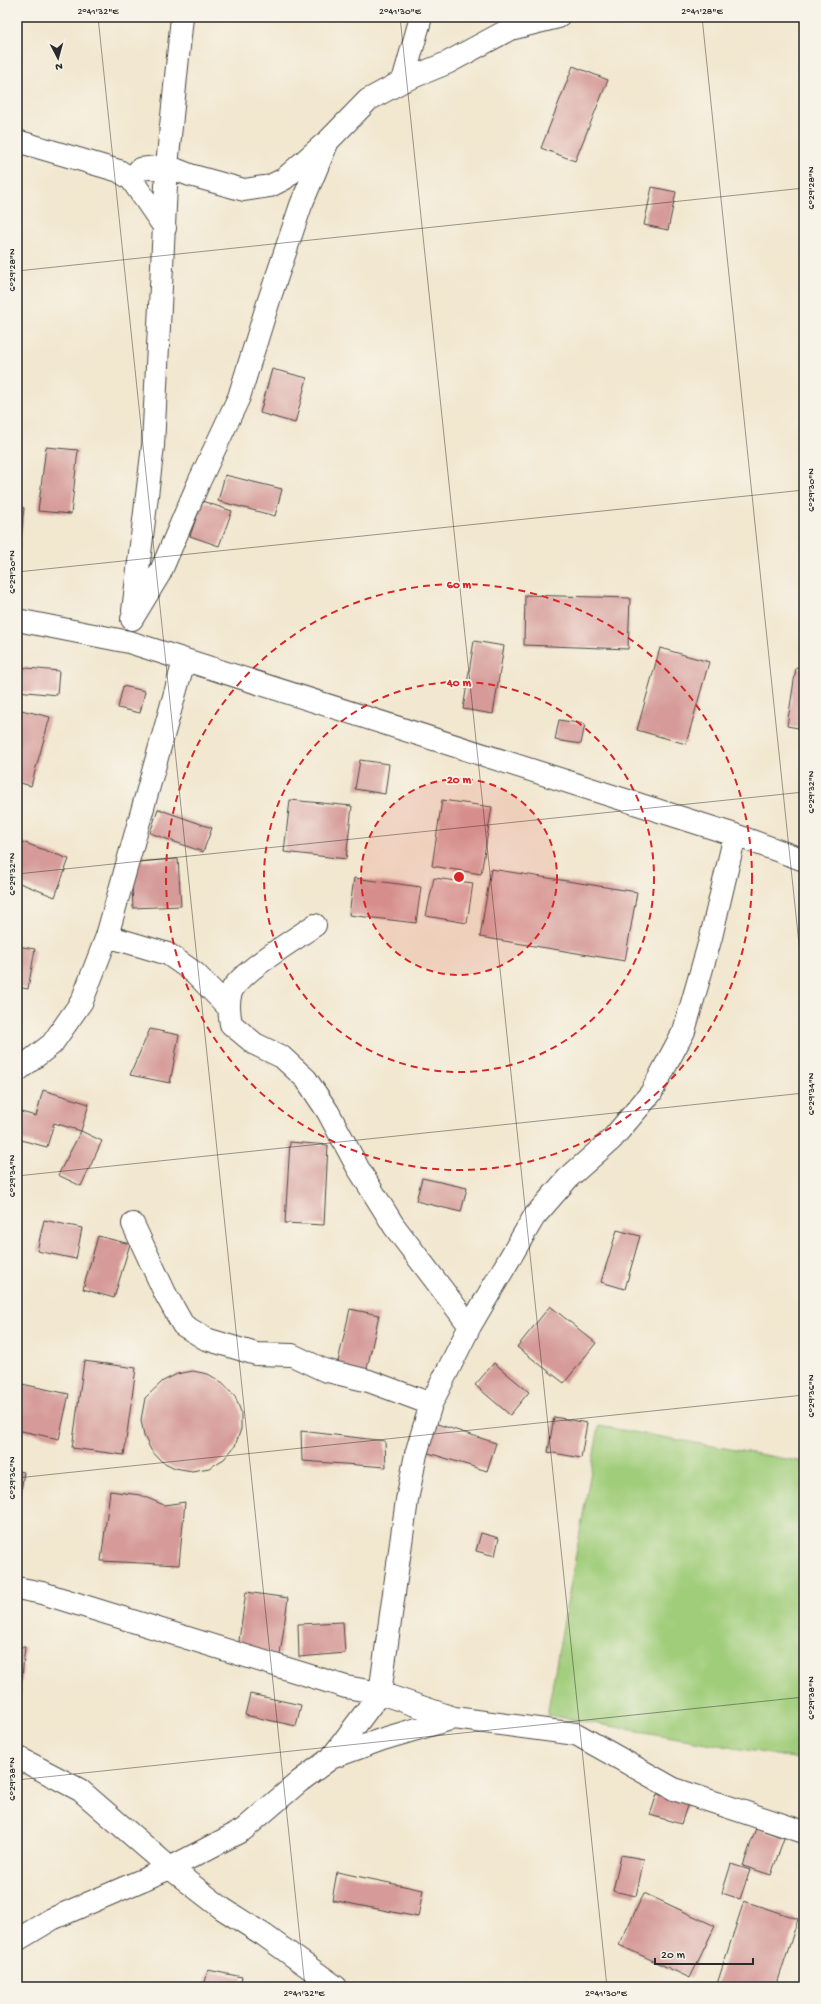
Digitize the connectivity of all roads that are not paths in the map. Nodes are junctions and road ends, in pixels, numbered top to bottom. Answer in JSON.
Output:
{"nodes":[{"id":1,"x":182,"y":17,"type":"edge"},
{"id":2,"x":421,"y":17,"type":"edge"},
{"id":3,"x":558,"y":17,"type":"edge"},
{"id":4,"x":403,"y":81,"type":"junction"},
{"id":5,"x":17,"y":141,"type":"edge"},
{"id":6,"x":328,"y":141,"type":"junction"},
{"id":7,"x":167,"y":166,"type":"junction"},
{"id":8,"x":131,"y":179,"type":"junction"},
{"id":9,"x":165,"y":228,"type":"junction"},
{"id":10,"x":132,"y":619,"type":"junction"},
{"id":11,"x":17,"y":620,"type":"edge"},
{"id":12,"x":129,"y":642,"type":"junction"},
{"id":13,"x":184,"y":661,"type":"junction"},
{"id":14,"x":735,"y":835,"type":"junction"},
{"id":15,"x":804,"y":860,"type":"edge"},
{"id":16,"x":315,"y":925,"type":"dead end"},
{"id":17,"x":107,"y":936,"type":"junction"},
{"id":18,"x":229,"y":1008,"type":"junction"},
{"id":19,"x":17,"y":1071,"type":"edge"},
{"id":20,"x":133,"y":1224,"type":"dead end"},
{"id":21,"x":470,"y":1326,"type":"junction"},
{"id":22,"x":430,"y":1404,"type":"junction"},
{"id":23,"x":17,"y":1588,"type":"edge"},
{"id":24,"x":380,"y":1693,"type":"junction"},
{"id":25,"x":454,"y":1718,"type":"junction"},
{"id":26,"x":17,"y":1757,"type":"edge"},
{"id":27,"x":331,"y":1758,"type":"junction"},
{"id":28,"x":804,"y":1832,"type":"edge"},
{"id":29,"x":170,"y":1868,"type":"junction"},
{"id":30,"x":17,"y":1940,"type":"edge"},
{"id":31,"x":336,"y":1987,"type":"edge"}],
"edges":[{"from":1,"to":7,"type":"street"},
{"from":2,"to":4,"type":"street"},
{"from":3,"to":4,"type":"street"},
{"from":4,"to":6,"type":"street"},
{"from":5,"to":8,"type":"street"},
{"from":6,"to":7,"type":"street"},
{"from":6,"to":10,"type":"street"},
{"from":7,"to":8,"type":"street"},
{"from":7,"to":9,"type":"street"},
{"from":8,"to":9,"type":"street"},
{"from":9,"to":10,"type":"street"},
{"from":10,"to":12,"type":"street"},
{"from":11,"to":12,"type":"street"},
{"from":12,"to":13,"type":"street"},
{"from":13,"to":14,"type":"street"},
{"from":13,"to":17,"type":"street"},
{"from":14,"to":15,"type":"street"},
{"from":14,"to":21,"type":"street"},
{"from":16,"to":18,"type":"street"},
{"from":17,"to":18,"type":"street"},
{"from":17,"to":19,"type":"street"},
{"from":18,"to":21,"type":"street"},
{"from":20,"to":22,"type":"street"},
{"from":21,"to":22,"type":"street"},
{"from":22,"to":24,"type":"street"},
{"from":23,"to":24,"type":"street"},
{"from":24,"to":25,"type":"street"},
{"from":24,"to":27,"type":"street"},
{"from":25,"to":27,"type":"street"},
{"from":25,"to":28,"type":"street"},
{"from":26,"to":29,"type":"street"},
{"from":27,"to":29,"type":"street"},
{"from":29,"to":30,"type":"street"},
{"from":29,"to":31,"type":"street"}]}
